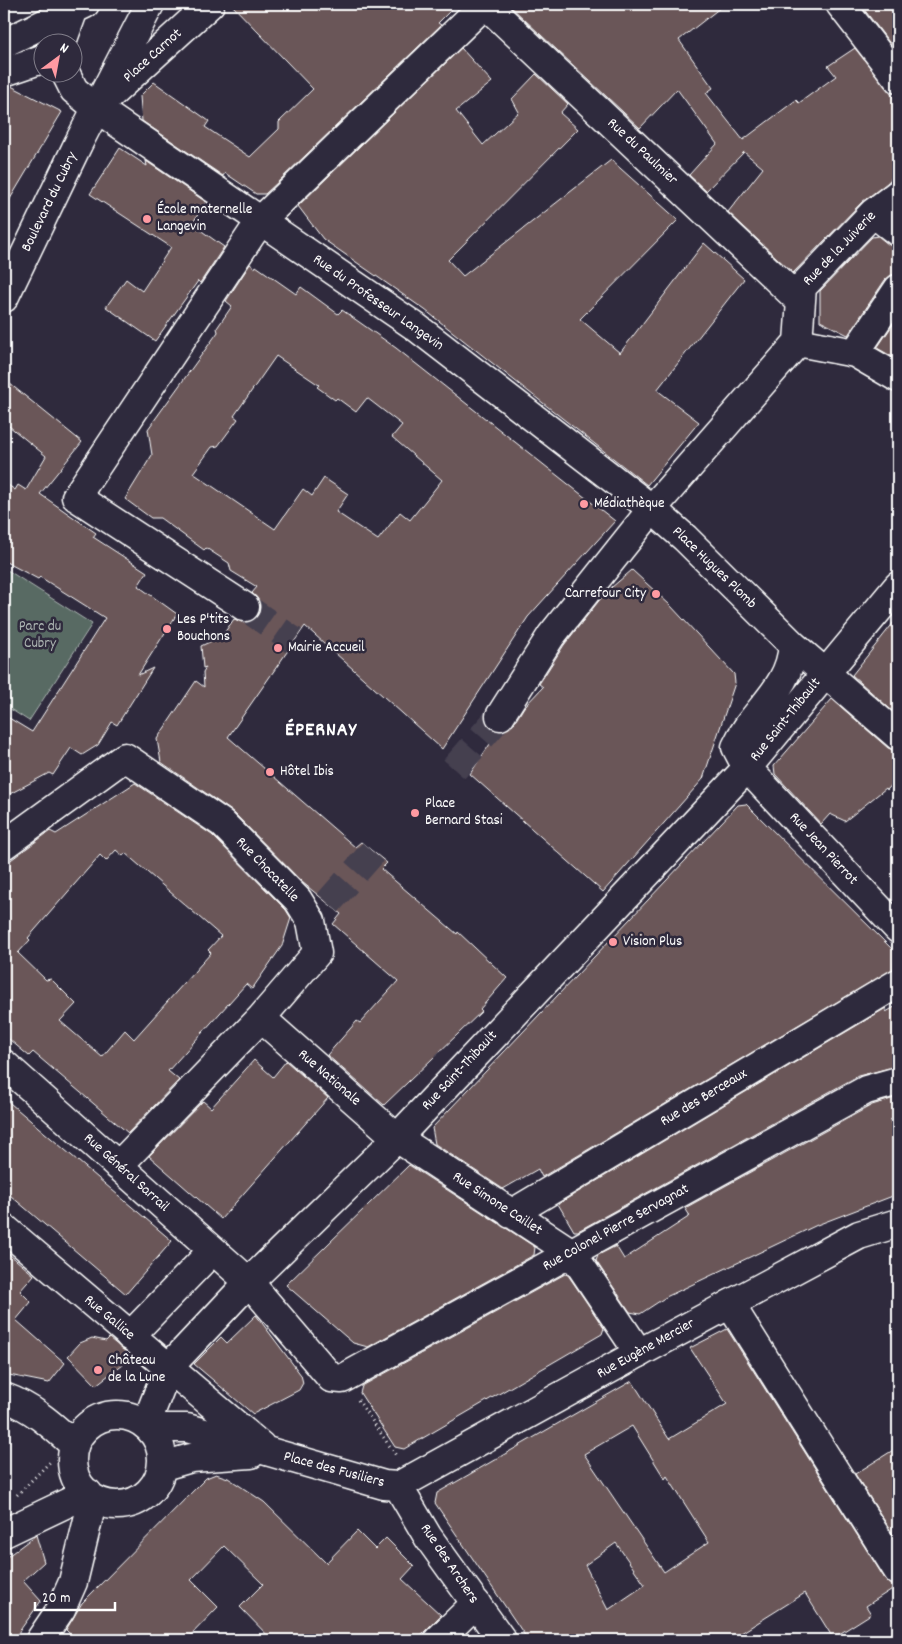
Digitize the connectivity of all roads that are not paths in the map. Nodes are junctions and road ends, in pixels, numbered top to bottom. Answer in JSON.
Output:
{"nodes":[{"id":1,"x":150,"y":4,"type":"edge"},
{"id":2,"x":210,"y":4,"type":"edge"},
{"id":3,"x":485,"y":4,"type":"edge"},
{"id":4,"x":840,"y":4,"type":"edge"},
{"id":5,"x":79,"y":6,"type":"edge"},
{"id":6,"x":67,"y":32,"type":"edge"},
{"id":7,"x":4,"y":43,"type":"edge"},
{"id":8,"x":32,"y":62,"type":"edge"},
{"id":9,"x":4,"y":72,"type":"edge"},
{"id":10,"x":898,"y":79,"type":"edge"},
{"id":11,"x":70,"y":82,"type":"edge"},
{"id":12,"x":96,"y":108,"type":"junction"},
{"id":13,"x":898,"y":194,"type":"edge"},
{"id":14,"x":873,"y":213,"type":"junction"},
{"id":15,"x":261,"y":220,"type":"junction"},
{"id":16,"x":898,"y":232,"type":"edge"},
{"id":17,"x":898,"y":289,"type":"edge"},
{"id":18,"x":4,"y":298,"type":"edge"},
{"id":19,"x":799,"y":300,"type":"junction"},
{"id":20,"x":798,"y":342,"type":"junction"},
{"id":21,"x":855,"y":353,"type":"junction"},
{"id":22,"x":898,"y":378,"type":"edge"},
{"id":23,"x":652,"y":509,"type":"junction"},
{"id":24,"x":898,"y":586,"type":"edge"},
{"id":25,"x":235,"y":600,"type":"tunnel mouth"},
{"id":26,"x":793,"y":645,"type":"junction"},
{"id":27,"x":825,"y":673,"type":"junction"},
{"id":28,"x":500,"y":716,"type":"tunnel mouth"},
{"id":29,"x":898,"y":736,"type":"edge"},
{"id":30,"x":747,"y":768,"type":"junction"},
{"id":31,"x":4,"y":845,"type":"edge"},
{"id":32,"x":893,"y":916,"type":"edge"},
{"id":33,"x":898,"y":983,"type":"edge"},
{"id":34,"x":261,"y":1018,"type":"junction"},
{"id":35,"x":4,"y":1064,"type":"edge"},
{"id":36,"x":898,"y":1081,"type":"edge"},
{"id":37,"x":397,"y":1138,"type":"junction"},
{"id":38,"x":118,"y":1166,"type":"junction"},
{"id":39,"x":511,"y":1214,"type":"junction"},
{"id":40,"x":898,"y":1223,"type":"edge"},
{"id":41,"x":4,"y":1228,"type":"edge"},
{"id":42,"x":212,"y":1250,"type":"junction"},
{"id":43,"x":572,"y":1253,"type":"junction"},
{"id":44,"x":249,"y":1282,"type":"junction"},
{"id":45,"x":730,"y":1304,"type":"junction"},
{"id":46,"x":130,"y":1336,"type":"junction"},
{"id":47,"x":639,"y":1353,"type":"junction"},
{"id":48,"x":168,"y":1368,"type":"junction"},
{"id":49,"x":4,"y":1397,"type":"edge"},
{"id":50,"x":148,"y":1426,"type":"junction"},
{"id":51,"x":74,"y":1445,"type":"junction"},
{"id":52,"x":270,"y":1453,"type":"junction"},
{"id":53,"x":163,"y":1466,"type":"junction"},
{"id":54,"x":406,"y":1483,"type":"junction"},
{"id":55,"x":90,"y":1496,"type":"junction"},
{"id":56,"x":4,"y":1533,"type":"edge"},
{"id":57,"x":893,"y":1564,"type":"edge"},
{"id":58,"x":476,"y":1603,"type":"junction"},
{"id":59,"x":40,"y":1640,"type":"edge"},
{"id":60,"x":438,"y":1640,"type":"edge"},
{"id":61,"x":502,"y":1640,"type":"edge"}],
"edges":[{"from":1,"to":12,"type":"street","name":"Place Carnot"},
{"from":2,"to":12,"type":"street","name":"Place Carnot"},
{"from":3,"to":15,"type":"street"},
{"from":3,"to":19,"type":"street","name":"Rue du Paulmier"},
{"from":4,"to":10,"type":"street"},
{"from":5,"to":6,"type":"street"},
{"from":5,"to":7,"type":"street"},
{"from":8,"to":9,"type":"street"},
{"from":11,"to":12,"type":"street"},
{"from":12,"to":15,"type":"street","name":"Rue du Professeur Langevin"},
{"from":12,"to":18,"type":"street","name":"Boulevard du Cubry"},
{"from":13,"to":14,"type":"street","name":"Rue de la Juiverie"},
{"from":14,"to":16,"type":"street"},
{"from":14,"to":19,"type":"street","name":"Rue de la Juiverie"},
{"from":15,"to":23,"type":"street","name":"Rue du Professeur Langevin"},
{"from":15,"to":25,"type":"street"},
{"from":17,"to":21,"type":"street"},
{"from":19,"to":20,"type":"street","name":"Rue de la Juiverie"},
{"from":20,"to":21,"type":"street"},
{"from":20,"to":23,"type":"street"},
{"from":21,"to":22,"type":"street"},
{"from":23,"to":26,"type":"street","name":"Place Hugues Plomb"},
{"from":23,"to":28,"type":"street"},
{"from":24,"to":27,"type":"street"},
{"from":26,"to":27,"type":"street","name":"Place Hugues Plomb"},
{"from":26,"to":30,"type":"street","name":"Rue Saint-Thibault"},
{"from":27,"to":29,"type":"street","name":"Place Hugues Plomb"},
{"from":27,"to":30,"type":"street","name":"Rue Saint-Thibault"},
{"from":30,"to":32,"type":"street","name":"Rue Jean Pierrot"},
{"from":30,"to":37,"type":"street","name":"Rue Saint-Thibault"},
{"from":31,"to":34,"type":"street","name":"Rue Chocatelle"},
{"from":33,"to":39,"type":"street","name":"Rue des Berceaux"},
{"from":34,"to":37,"type":"street","name":"Rue Nationale"},
{"from":34,"to":38,"type":"street","name":"Rue Chocatelle"},
{"from":35,"to":38,"type":"street","name":"Rue Général Sarrail"},
{"from":36,"to":43,"type":"street","name":"Rue Colonel Pierre Servagnat"},
{"from":37,"to":39,"type":"street","name":"Rue Simone Caillet"},
{"from":37,"to":44,"type":"street","name":"Rue Saint-Thibault"},
{"from":38,"to":42,"type":"street","name":"Rue Général Sarrail"},
{"from":39,"to":43,"type":"street","name":"Rue Simone Caillet"},
{"from":40,"to":45,"type":"street","name":"Rue Eugène Mercier"},
{"from":41,"to":46,"type":"street","name":"Rue Gallice"},
{"from":42,"to":44,"type":"street","name":"Rue Général Sarrail"},
{"from":42,"to":46,"type":"street"},
{"from":43,"to":44,"type":"street","name":"Rue Colonel Pierre Servagnat"},
{"from":43,"to":47,"type":"street","name":"Rue Simone Caillet"},
{"from":44,"to":48,"type":"street","name":"Rue Saint-Thibault"},
{"from":45,"to":47,"type":"street","name":"Rue Eugène Mercier"},
{"from":45,"to":57,"type":"street"},
{"from":46,"to":48,"type":"street","name":"Rue Gallice"},
{"from":47,"to":54,"type":"street","name":"Rue Eugène Mercier"},
{"from":48,"to":50,"type":"street"},
{"from":48,"to":52,"type":"street","name":"Rue Gallice"},
{"from":49,"to":51,"type":"street"},
{"from":50,"to":51,"type":"street"},
{"from":50,"to":52,"type":"street","name":"Place des Fusiliers"},
{"from":50,"to":53,"type":"street"},
{"from":51,"to":55,"type":"street"},
{"from":52,"to":53,"type":"street","name":"Place des Fusiliers"},
{"from":52,"to":54,"type":"street","name":"Place des Fusiliers"},
{"from":53,"to":55,"type":"street"},
{"from":54,"to":58,"type":"street","name":"Rue des Archers"},
{"from":55,"to":56,"type":"street"},
{"from":55,"to":59,"type":"street"},
{"from":58,"to":60,"type":"street"},
{"from":58,"to":61,"type":"street","name":"Rue des Archers"}]}
